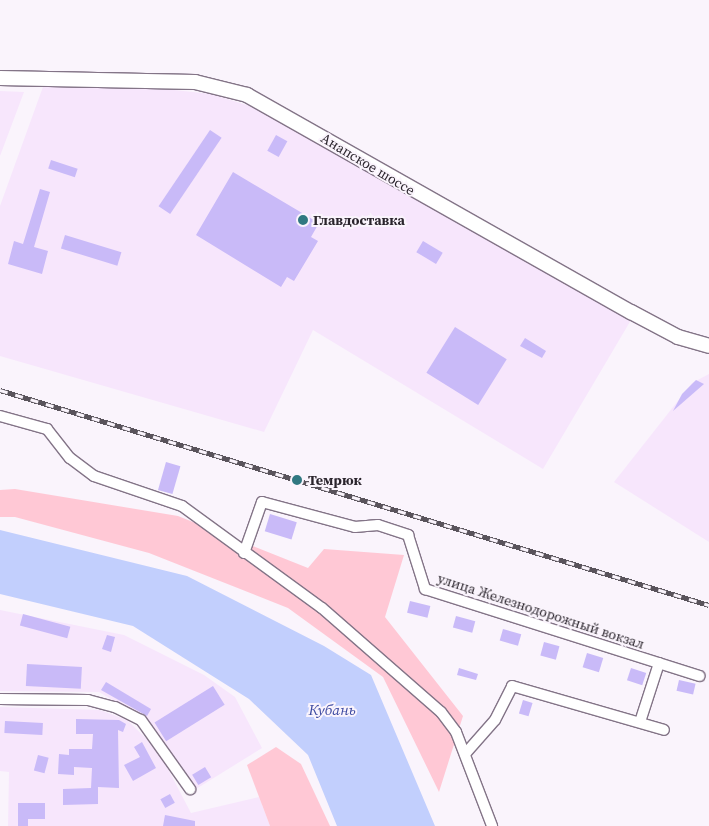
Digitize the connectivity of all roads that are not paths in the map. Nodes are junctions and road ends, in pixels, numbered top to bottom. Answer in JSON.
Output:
{"nodes":[{"id":1,"x":0,"y":78,"type":"edge"},
{"id":2,"x":709,"y":346,"type":"edge"},
{"id":3,"x":0,"y":416,"type":"edge"},
{"id":4,"x":244,"y":554,"type":"junction"},
{"id":5,"x":659,"y":663,"type":"junction"},
{"id":6,"x":700,"y":676,"type":"dead end"},
{"id":7,"x":0,"y":699,"type":"edge"},
{"id":8,"x":640,"y":722,"type":"junction"},
{"id":9,"x":664,"y":730,"type":"dead end"},
{"id":10,"x":465,"y":754,"type":"junction"},
{"id":11,"x":190,"y":788,"type":"dead end"},
{"id":12,"x":492,"y":826,"type":"edge"}],
"edges":[{"from":1,"to":2,"type":"street","name":"Анапское шоссе"},
{"from":3,"to":4,"type":"street"},
{"from":4,"to":5,"type":"street","name":"улица Железнодорожный вокзал"},
{"from":4,"to":10,"type":"street"},
{"from":5,"to":6,"type":"street","name":"улица Железнодорожный вокзал"},
{"from":5,"to":8,"type":"street"},
{"from":7,"to":11,"type":"street"},
{"from":8,"to":9,"type":"street"},
{"from":8,"to":10,"type":"street"},
{"from":10,"to":12,"type":"street"}]}
